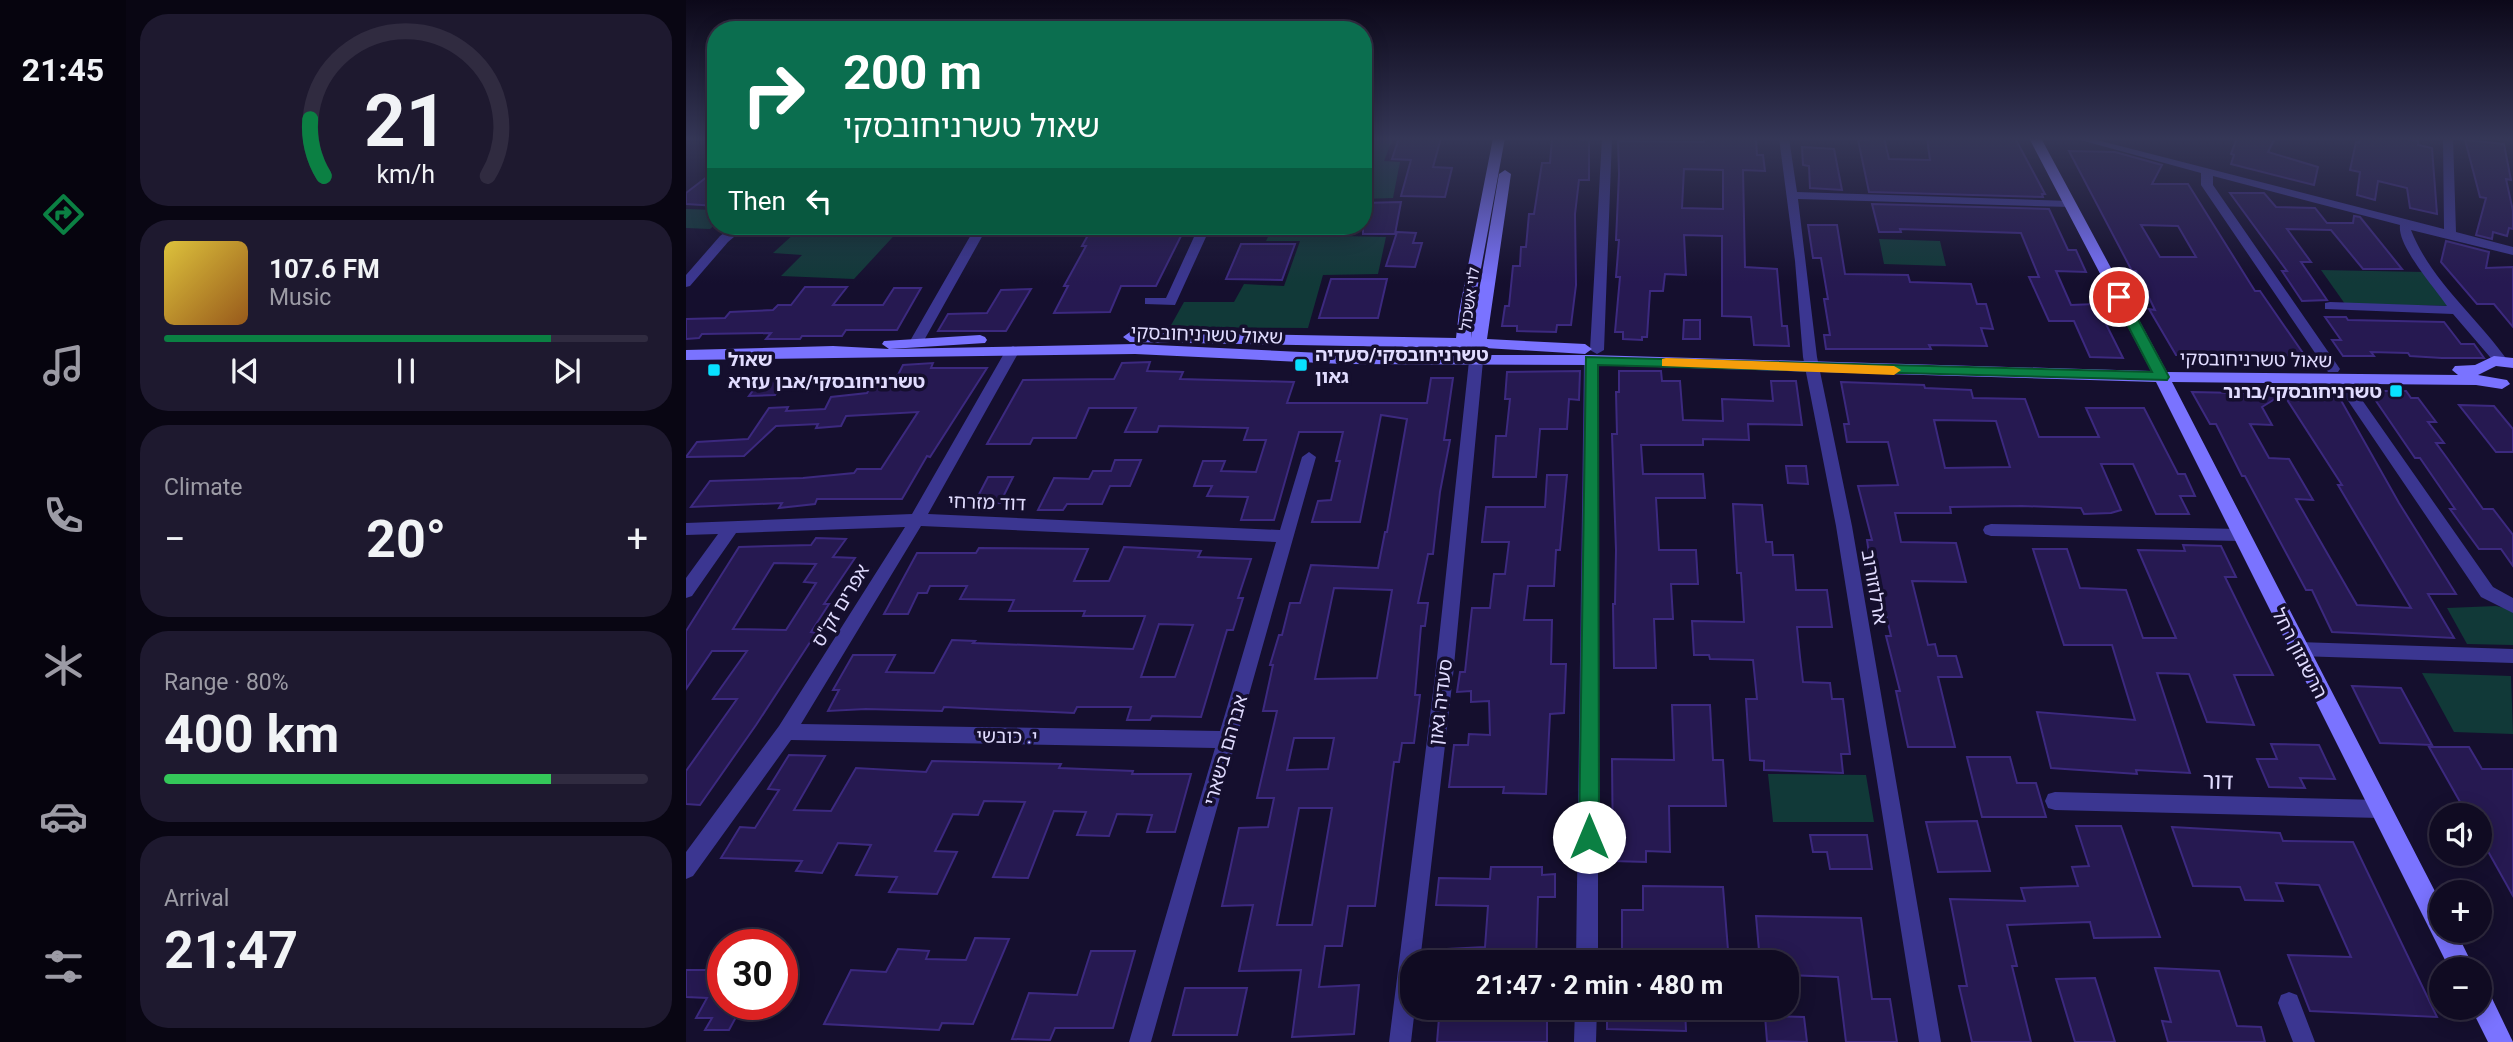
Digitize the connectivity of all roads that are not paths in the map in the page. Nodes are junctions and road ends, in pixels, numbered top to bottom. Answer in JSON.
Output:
{"nodes":[{"id":1,"x":1490,"y":187,"type":"edge"},
{"id":2,"x":1504,"y":187,"type":"edge"},
{"id":3,"x":1604,"y":187,"type":"edge"},
{"id":4,"x":1791,"y":187,"type":"edge"},
{"id":5,"x":2063,"y":187,"type":"edge"},
{"id":6,"x":2208,"y":187,"type":"edge"},
{"id":7,"x":2271,"y":187,"type":"edge"},
{"id":8,"x":2448,"y":187,"type":"edge"},
{"id":9,"x":1792,"y":195,"type":"junction"},
{"id":10,"x":2070,"y":204,"type":"junction"},
{"id":11,"x":2407,"y":222,"type":"junction"},
{"id":12,"x":2450,"y":232,"type":"junction"},
{"id":13,"x":729,"y":235,"type":"edge"},
{"id":14,"x":977,"y":235,"type":"edge"},
{"id":15,"x":1201,"y":235,"type":"edge"},
{"id":16,"x":2513,"y":251,"type":"edge"},
{"id":17,"x":686,"y":283,"type":"edge"},
{"id":18,"x":1150,"y":301,"type":"dead end"},
{"id":19,"x":2330,"y":306,"type":"dead end"},
{"id":20,"x":1466,"y":312,"type":"junction"},
{"id":21,"x":2462,"y":316,"type":"junction"},
{"id":22,"x":917,"y":341,"type":"junction"},
{"id":23,"x":1435,"y":344,"type":"junction"},
{"id":24,"x":1463,"y":344,"type":"junction"},
{"id":25,"x":1013,"y":350,"type":"junction"},
{"id":26,"x":833,"y":351,"type":"junction"},
{"id":27,"x":1478,"y":352,"type":"junction"},
{"id":28,"x":686,"y":353,"type":"edge"},
{"id":29,"x":1594,"y":355,"type":"junction"},
{"id":30,"x":1811,"y":363,"type":"junction"},
{"id":31,"x":2500,"y":364,"type":"edge"},
{"id":32,"x":2159,"y":372,"type":"junction"},
{"id":33,"x":2337,"y":374,"type":"junction"},
{"id":34,"x":2508,"y":386,"type":"edge"},
{"id":35,"x":1309,"y":457,"type":"dead end"},
{"id":36,"x":916,"y":520,"type":"junction"},
{"id":37,"x":732,"y":527,"type":"junction"},
{"id":38,"x":686,"y":529,"type":"edge"},
{"id":39,"x":1991,"y":530,"type":"dead end"},
{"id":40,"x":2240,"y":535,"type":"junction"},
{"id":41,"x":1286,"y":536,"type":"junction"},
{"id":42,"x":686,"y":591,"type":"edge"},
{"id":43,"x":2513,"y":606,"type":"edge"},
{"id":44,"x":2298,"y":649,"type":"junction"},
{"id":45,"x":2513,"y":656,"type":"edge"},
{"id":46,"x":786,"y":732,"type":"junction"},
{"id":47,"x":1227,"y":740,"type":"junction"},
{"id":48,"x":2055,"y":801,"type":"dead end"},
{"id":49,"x":2380,"y":809,"type":"junction"},
{"id":50,"x":686,"y":869,"type":"edge"},
{"id":51,"x":2429,"y":904,"type":"edge"},
{"id":52,"x":1587,"y":950,"type":"edge"},
{"id":53,"x":2289,"y":1003,"type":"dead end"},
{"id":54,"x":1586,"y":1020,"type":"edge"},
{"id":55,"x":2490,"y":1020,"type":"edge"},
{"id":56,"x":1140,"y":1042,"type":"edge"},
{"id":57,"x":1400,"y":1042,"type":"edge"},
{"id":58,"x":1585,"y":1042,"type":"edge"},
{"id":59,"x":1930,"y":1042,"type":"edge"},
{"id":60,"x":2304,"y":1042,"type":"edge"},
{"id":61,"x":2501,"y":1042,"type":"edge"}],
"edges":[{"from":1,"to":20,"type":"street","name":"לוי אשכול"},
{"from":2,"to":27,"type":"street","name":"לוי אשכול"},
{"from":3,"to":29,"type":"street"},
{"from":4,"to":9,"type":"street","name":"ארלוזורוב"},
{"from":5,"to":10,"type":"street","name":"הרשנזון רחל"},
{"from":6,"to":33,"type":"street"},
{"from":7,"to":11,"type":"street"},
{"from":8,"to":12,"type":"street"},
{"from":9,"to":10,"type":"street"},
{"from":9,"to":30,"type":"street","name":"ארלוזורוב"},
{"from":10,"to":32,"type":"street","name":"הרשנזון רחל"},
{"from":11,"to":12,"type":"street"},
{"from":11,"to":21,"type":"street"},
{"from":12,"to":16,"type":"street"},
{"from":13,"to":17,"type":"street"},
{"from":14,"to":22,"type":"street"},
{"from":15,"to":18,"type":"street"},
{"from":19,"to":21,"type":"street"},
{"from":20,"to":23,"type":"street"},
{"from":20,"to":24,"type":"street","name":"לוי אשכול"},
{"from":21,"to":31,"type":"street"},
{"from":22,"to":23,"type":"street","name":"שאול טשרניחובסקי"},
{"from":22,"to":26,"type":"street","name":"שאול טשרניחובסקי"},
{"from":23,"to":24,"type":"street","name":"שאול טשרניחובסקי"},
{"from":24,"to":27,"type":"street","name":"לוי אשכול"},
{"from":25,"to":26,"type":"street","name":"שאול טשרניחובסקי"},
{"from":25,"to":27,"type":"street","name":"שאול טשרניחובסקי"},
{"from":25,"to":36,"type":"street","name":"אפרים זק\"ס"},
{"from":26,"to":28,"type":"street","name":"שאול טשרניחובסקי"},
{"from":27,"to":29,"type":"street","name":"שאול טשרניחובסקי"},
{"from":27,"to":57,"type":"street","name":"סעדיה גאון"},
{"from":29,"to":30,"type":"street","name":"שאול טשרניחובסקי"},
{"from":29,"to":52,"type":"street"},
{"from":30,"to":32,"type":"street","name":"שאול טשרניחובסקי"},
{"from":30,"to":59,"type":"street","name":"ארלוזורוב"},
{"from":31,"to":33,"type":"street","name":"שאול טשרניחובסקי"},
{"from":31,"to":34,"type":"street"},
{"from":32,"to":33,"type":"street","name":"שאול טשרניחובסקי"},
{"from":32,"to":40,"type":"street","name":"הרשנזון רחל"},
{"from":33,"to":34,"type":"street","name":"שאול טשרניחובסקי"},
{"from":33,"to":43,"type":"street"},
{"from":35,"to":41,"type":"street","name":"אברהם בשארי"},
{"from":36,"to":37,"type":"street","name":"דוד מזרחי"},
{"from":36,"to":41,"type":"street","name":"דוד מזרחי"},
{"from":36,"to":46,"type":"street","name":"אפרים זק\"ס"},
{"from":37,"to":38,"type":"street","name":"דוד מזרחי"},
{"from":37,"to":42,"type":"street"},
{"from":39,"to":40,"type":"street"},
{"from":40,"to":44,"type":"street","name":"הרשנזון רחל"},
{"from":41,"to":47,"type":"street","name":"אברהם בשארי"},
{"from":44,"to":45,"type":"street"},
{"from":44,"to":49,"type":"street","name":"הרשנזון רחל"},
{"from":46,"to":47,"type":"street","name":"י. כובשי"},
{"from":46,"to":50,"type":"street","name":"אפרים זק\"ס"},
{"from":47,"to":56,"type":"street","name":"אברהם בשארי"},
{"from":48,"to":49,"type":"street","name":"דור"},
{"from":49,"to":51,"type":"street","name":"הרשנזון רחל"},
{"from":53,"to":60,"type":"street"},
{"from":54,"to":58,"type":"street"},
{"from":55,"to":61,"type":"street"}]}
